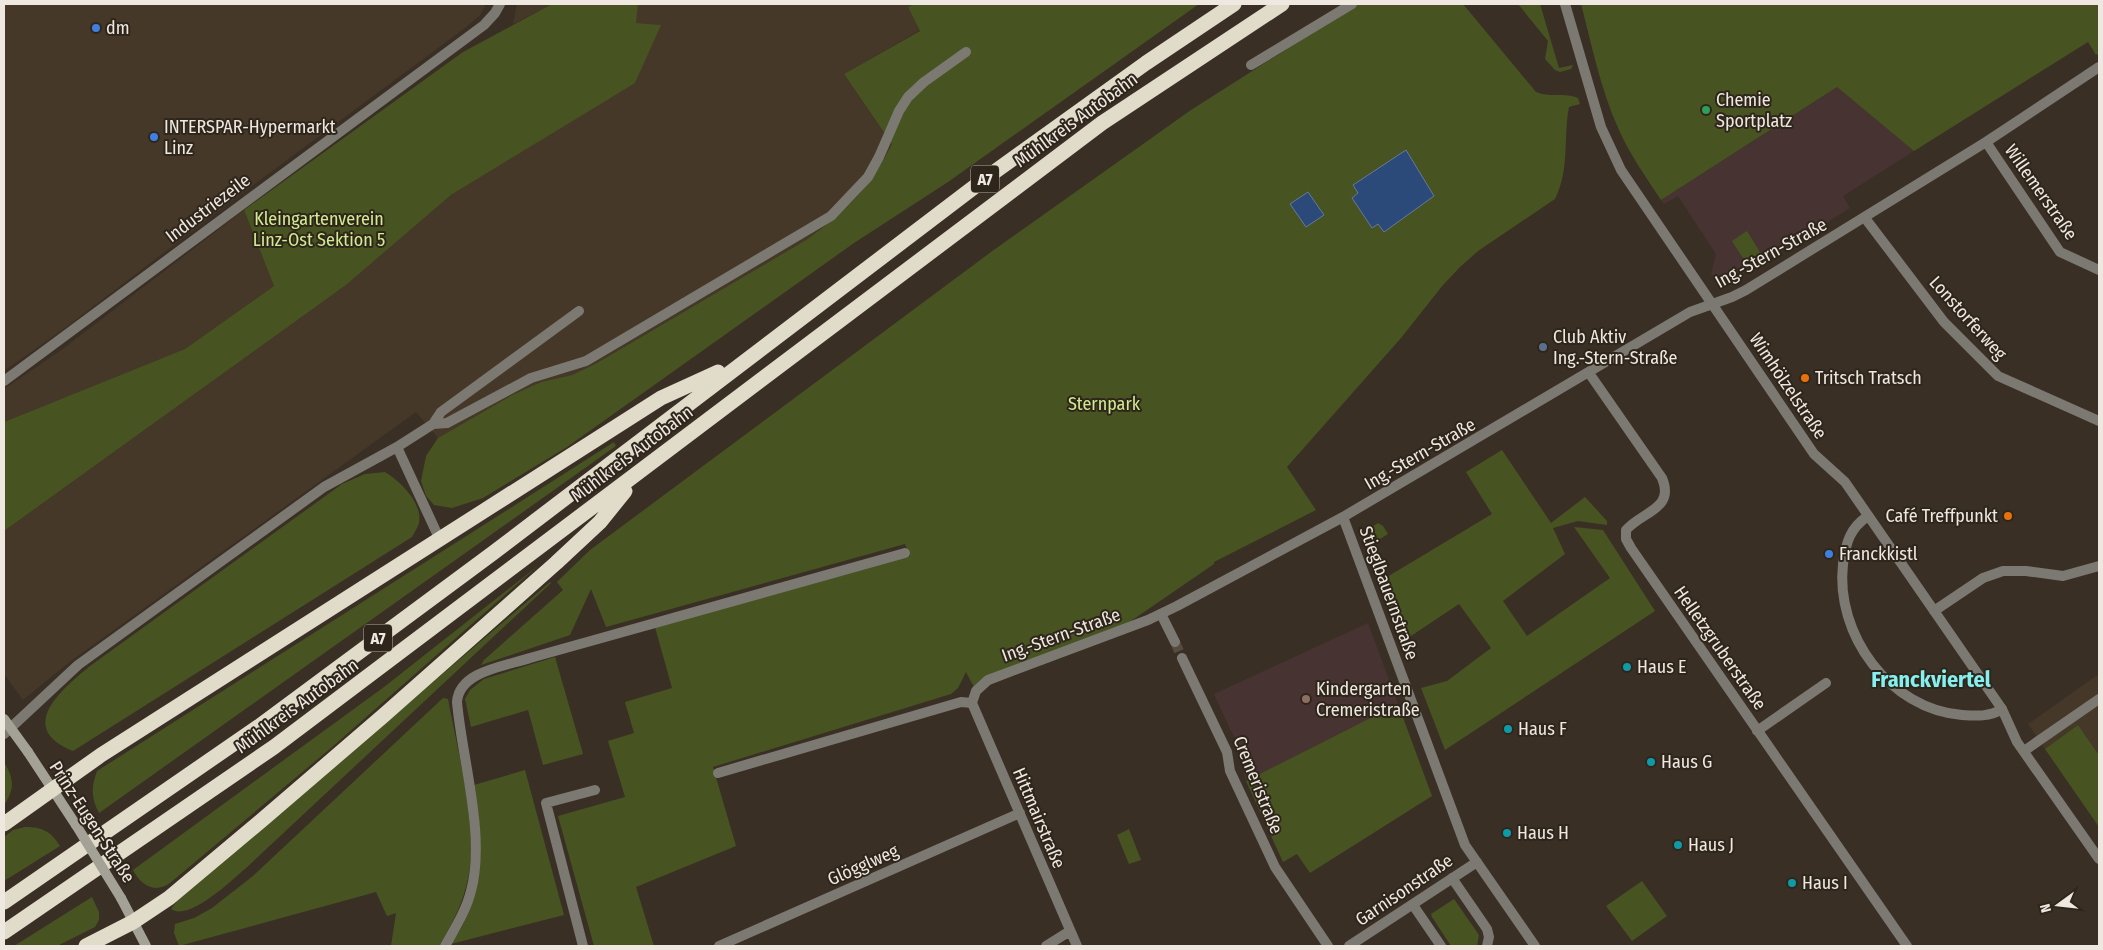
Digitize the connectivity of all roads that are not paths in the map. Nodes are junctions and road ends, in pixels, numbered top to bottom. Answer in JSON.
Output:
{"nodes":[{"id":1,"x":500,"y":4,"type":"edge"},
{"id":2,"x":1234,"y":4,"type":"edge"},
{"id":3,"x":1282,"y":4,"type":"edge"},
{"id":4,"x":1352,"y":4,"type":"edge"},
{"id":5,"x":1565,"y":4,"type":"edge"},
{"id":6,"x":966,"y":52,"type":"dead end"},
{"id":7,"x":1251,"y":65,"type":"dead end"},
{"id":8,"x":2099,"y":66,"type":"edge"},
{"id":9,"x":1986,"y":142,"type":"junction"},
{"id":10,"x":1865,"y":218,"type":"junction"},
{"id":11,"x":2099,"y":270,"type":"edge"},
{"id":12,"x":1713,"y":304,"type":"junction"},
{"id":13,"x":579,"y":311,"type":"dead end"},
{"id":14,"x":742,"y":362,"type":"junction"},
{"id":15,"x":1589,"y":372,"type":"junction"},
{"id":16,"x":4,"y":381,"type":"edge"},
{"id":17,"x":2099,"y":420,"type":"edge"},
{"id":18,"x":432,"y":424,"type":"junction"},
{"id":19,"x":397,"y":447,"type":"junction"},
{"id":20,"x":643,"y":469,"type":"junction"},
{"id":21,"x":1868,"y":516,"type":"junction"},
{"id":22,"x":1344,"y":518,"type":"junction"},
{"id":23,"x":440,"y":540,"type":"junction"},
{"id":24,"x":905,"y":553,"type":"dead end"},
{"id":25,"x":2099,"y":566,"type":"edge"},
{"id":26,"x":1934,"y":612,"type":"junction"},
{"id":27,"x":1161,"y":614,"type":"junction"},
{"id":28,"x":1175,"y":642,"type":"tunnel mouth"},
{"id":29,"x":1182,"y":658,"type":"tunnel mouth"},
{"id":30,"x":1826,"y":683,"type":"dead end"},
{"id":31,"x":2099,"y":699,"type":"edge"},
{"id":32,"x":972,"y":703,"type":"junction"},
{"id":33,"x":2002,"y":709,"type":"junction"},
{"id":34,"x":4,"y":719,"type":"edge"},
{"id":35,"x":1758,"y":730,"type":"junction"},
{"id":36,"x":4,"y":734,"type":"edge"},
{"id":37,"x":2024,"y":751,"type":"junction"},
{"id":38,"x":718,"y":773,"type":"dead end"},
{"id":39,"x":52,"y":789,"type":"junction"},
{"id":40,"x":595,"y":790,"type":"dead end"},
{"id":41,"x":1020,"y":813,"type":"junction"},
{"id":42,"x":4,"y":824,"type":"edge"},
{"id":43,"x":2099,"y":859,"type":"edge"},
{"id":44,"x":1477,"y":862,"type":"junction"},
{"id":45,"x":1452,"y":878,"type":"junction"},
{"id":46,"x":4,"y":902,"type":"edge"},
{"id":47,"x":1413,"y":905,"type":"junction"},
{"id":48,"x":133,"y":922,"type":"junction"},
{"id":49,"x":1070,"y":931,"type":"junction"},
{"id":50,"x":4,"y":932,"type":"edge"},
{"id":51,"x":86,"y":946,"type":"edge"},
{"id":52,"x":146,"y":946,"type":"edge"},
{"id":53,"x":445,"y":946,"type":"edge"},
{"id":54,"x":583,"y":946,"type":"edge"},
{"id":55,"x":719,"y":946,"type":"edge"},
{"id":56,"x":1046,"y":946,"type":"edge"},
{"id":57,"x":1077,"y":946,"type":"edge"},
{"id":58,"x":1328,"y":946,"type":"edge"},
{"id":59,"x":1349,"y":946,"type":"edge"},
{"id":60,"x":1441,"y":946,"type":"edge"},
{"id":61,"x":1487,"y":946,"type":"edge"},
{"id":62,"x":1535,"y":946,"type":"edge"},
{"id":63,"x":1907,"y":946,"type":"edge"}],
"edges":[{"from":1,"to":16,"type":"street","name":"Industriezeile"},
{"from":2,"to":14,"type":"highway","name":"Mühlkreis Autobahn","number":"A7"},
{"from":3,"to":20,"type":"highway","name":"Mühlkreis Autobahn","number":"A7"},
{"from":4,"to":7,"type":"street"},
{"from":5,"to":12,"type":"street","name":"Wimhölzelstraße"},
{"from":6,"to":18,"type":"street"},
{"from":8,"to":9,"type":"street","name":"Ing.-Stern-Straße"},
{"from":9,"to":10,"type":"street","name":"Ing.-Stern-Straße"},
{"from":9,"to":11,"type":"street","name":"Willemerstraße"},
{"from":10,"to":12,"type":"street","name":"Ing.-Stern-Straße"},
{"from":10,"to":17,"type":"street","name":"Lonstorferweg"},
{"from":12,"to":15,"type":"street","name":"Ing.-Stern-Straße"},
{"from":12,"to":21,"type":"street","name":"Wimhölzelstraße"},
{"from":13,"to":18,"type":"street"},
{"from":14,"to":23,"type":"highway"},
{"from":14,"to":46,"type":"highway","name":"Mühlkreis Autobahn","number":"A7"},
{"from":15,"to":22,"type":"street","name":"Ing.-Stern-Straße"},
{"from":15,"to":35,"type":"street","name":"Helletzgruberstraße"},
{"from":18,"to":19,"type":"street"},
{"from":19,"to":23,"type":"street"},
{"from":19,"to":36,"type":"street"},
{"from":20,"to":48,"type":"highway"},
{"from":20,"to":50,"type":"highway","name":"Mühlkreis Autobahn","number":"A7"},
{"from":21,"to":26,"type":"street","name":"Wimhölzelstraße"},
{"from":21,"to":33,"type":"street"},
{"from":22,"to":27,"type":"street","name":"Ing.-Stern-Straße"},
{"from":22,"to":44,"type":"street","name":"Stieglbauernstraße"},
{"from":23,"to":39,"type":"highway"},
{"from":24,"to":53,"type":"street"},
{"from":25,"to":26,"type":"street"},
{"from":26,"to":33,"type":"street","name":"Wimhölzelstraße"},
{"from":27,"to":28,"type":"street"},
{"from":27,"to":32,"type":"street","name":"Ing.-Stern-Straße"},
{"from":29,"to":58,"type":"street","name":"Cremeristraße"},
{"from":30,"to":35,"type":"street"},
{"from":31,"to":37,"type":"street"},
{"from":32,"to":38,"type":"street"},
{"from":32,"to":41,"type":"street","name":"Hittmairstraße"},
{"from":33,"to":37,"type":"street","name":"Wimhölzelstraße"},
{"from":34,"to":39,"type":"main road","name":"Prinz-Eugen-Straße","bridge":true},
{"from":35,"to":63,"type":"street","name":"Helletzgruberstraße"},
{"from":37,"to":43,"type":"street","name":"Wimhölzelstraße"},
{"from":39,"to":42,"type":"highway"},
{"from":39,"to":48,"type":"main road","name":"Prinz-Eugen-Straße","bridge":true},
{"from":40,"to":54,"type":"street"},
{"from":41,"to":49,"type":"street","name":"Hittmairstraße"},
{"from":41,"to":55,"type":"street","name":"Glögglweg"},
{"from":44,"to":45,"type":"street","name":"Garnisonstraße"},
{"from":44,"to":62,"type":"street","name":"Stieglbauernstraße"},
{"from":45,"to":47,"type":"street","name":"Garnisonstraße"},
{"from":45,"to":61,"type":"street"},
{"from":47,"to":59,"type":"street","name":"Garnisonstraße"},
{"from":47,"to":60,"type":"street"},
{"from":48,"to":51,"type":"highway"},
{"from":48,"to":52,"type":"main road","name":"Prinz-Eugen-Straße"},
{"from":49,"to":56,"type":"street"},
{"from":49,"to":57,"type":"street","name":"Hittmairstraße"}]}
